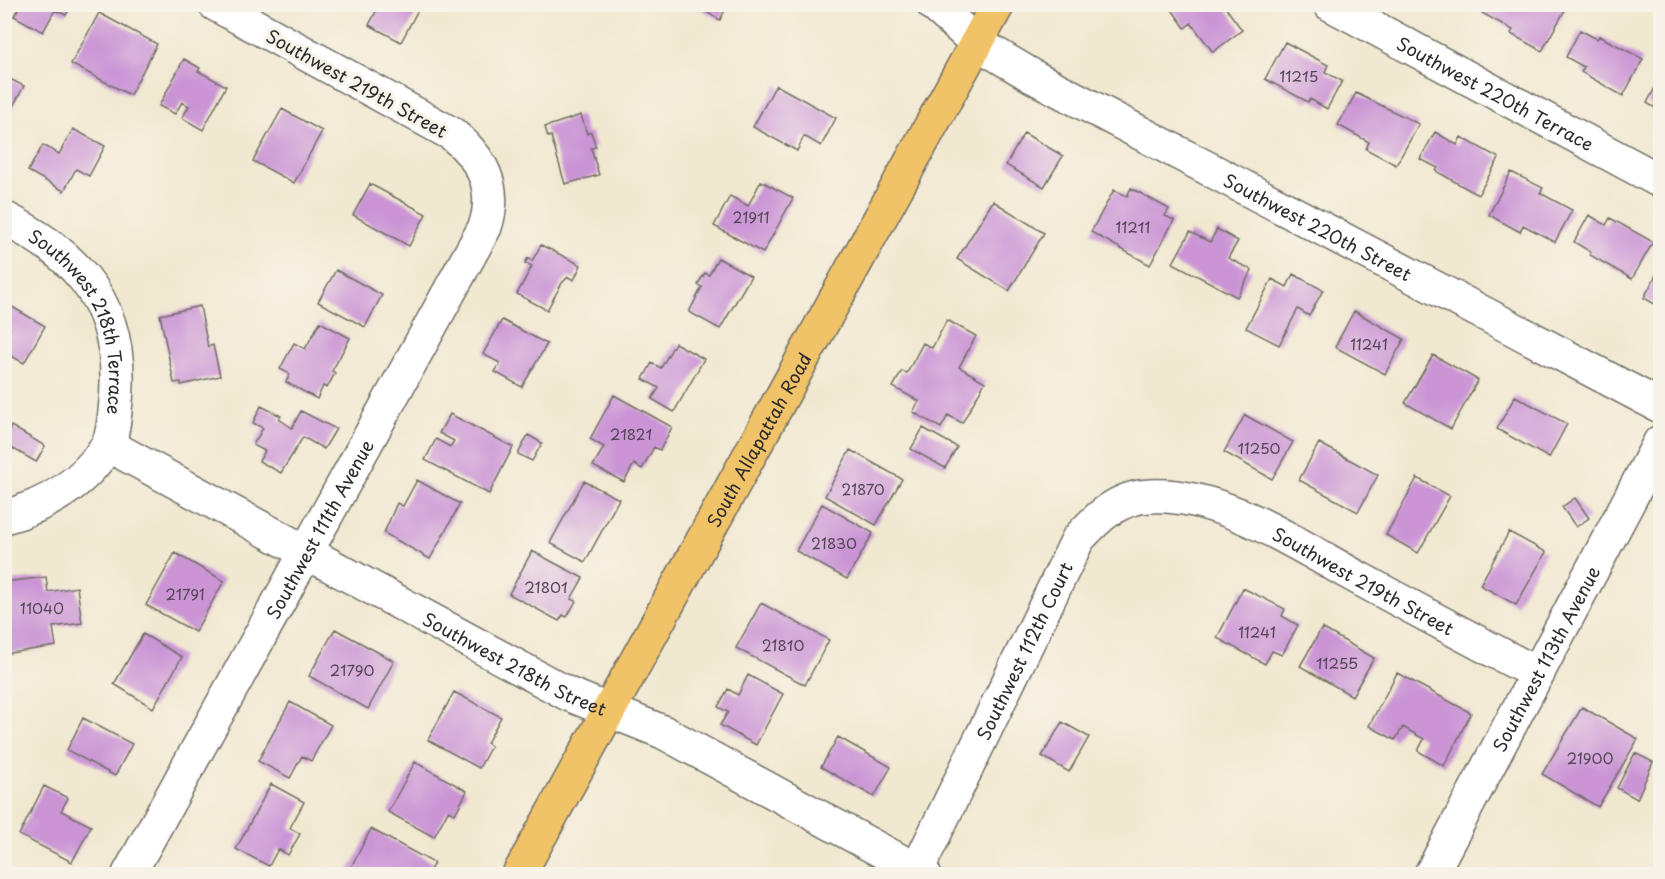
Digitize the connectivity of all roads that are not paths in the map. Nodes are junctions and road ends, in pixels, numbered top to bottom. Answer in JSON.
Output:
{"nodes":[{"id":1,"x":215,"y":4,"type":"edge"},
{"id":2,"x":933,"y":4,"type":"edge"},
{"id":3,"x":998,"y":4,"type":"edge"},
{"id":4,"x":1330,"y":4,"type":"edge"},
{"id":5,"x":977,"y":43,"type":"junction"},
{"id":6,"x":487,"y":176,"type":"joint"},
{"id":7,"x":1660,"y":181,"type":"edge"},
{"id":8,"x":4,"y":218,"type":"edge"},
{"id":9,"x":1660,"y":406,"type":"edge"},
{"id":10,"x":1660,"y":442,"type":"edge"},
{"id":11,"x":108,"y":445,"type":"junction"},
{"id":12,"x":1185,"y":496,"type":"joint"},
{"id":13,"x":4,"y":517,"type":"edge"},
{"id":14,"x":305,"y":550,"type":"junction"},
{"id":15,"x":1538,"y":674,"type":"junction"},
{"id":16,"x":609,"y":710,"type":"junction"},
{"id":17,"x":921,"y":872,"type":"edge"},
{"id":18,"x":129,"y":874,"type":"edge"},
{"id":19,"x":519,"y":874,"type":"edge"},
{"id":20,"x":1431,"y":874,"type":"edge"}],
"edges":[{"from":1,"to":6,"type":"street","name":"Southwest 219th Street"},
{"from":2,"to":5,"type":"street","name":"Southwest 220th Street"},
{"from":3,"to":5,"type":"main road","name":"South Allapattah Road"},
{"from":4,"to":7,"type":"street","name":"Southwest 220th Terrace"},
{"from":5,"to":9,"type":"street","name":"Southwest 220th Street"},
{"from":5,"to":16,"type":"main road","name":"South Allapattah Road"},
{"from":6,"to":14,"type":"street","name":"Southwest 111th Avenue"},
{"from":8,"to":11,"type":"street","name":"Southwest 218th Terrace"},
{"from":10,"to":15,"type":"street","name":"Southwest 113th Avenue"},
{"from":11,"to":13,"type":"street"},
{"from":11,"to":14,"type":"street","name":"Southwest 218th Street"},
{"from":12,"to":15,"type":"street","name":"Southwest 219th Street"},
{"from":12,"to":17,"type":"street","name":"Southwest 112th Court"},
{"from":14,"to":16,"type":"street","name":"Southwest 218th Street"},
{"from":14,"to":18,"type":"street","name":"Southwest 111th Avenue"},
{"from":15,"to":20,"type":"street","name":"Southwest 113th Avenue"},
{"from":16,"to":17,"type":"street","name":"Southwest 218th Street"},
{"from":16,"to":19,"type":"main road","name":"South Allapattah Road"}]}
